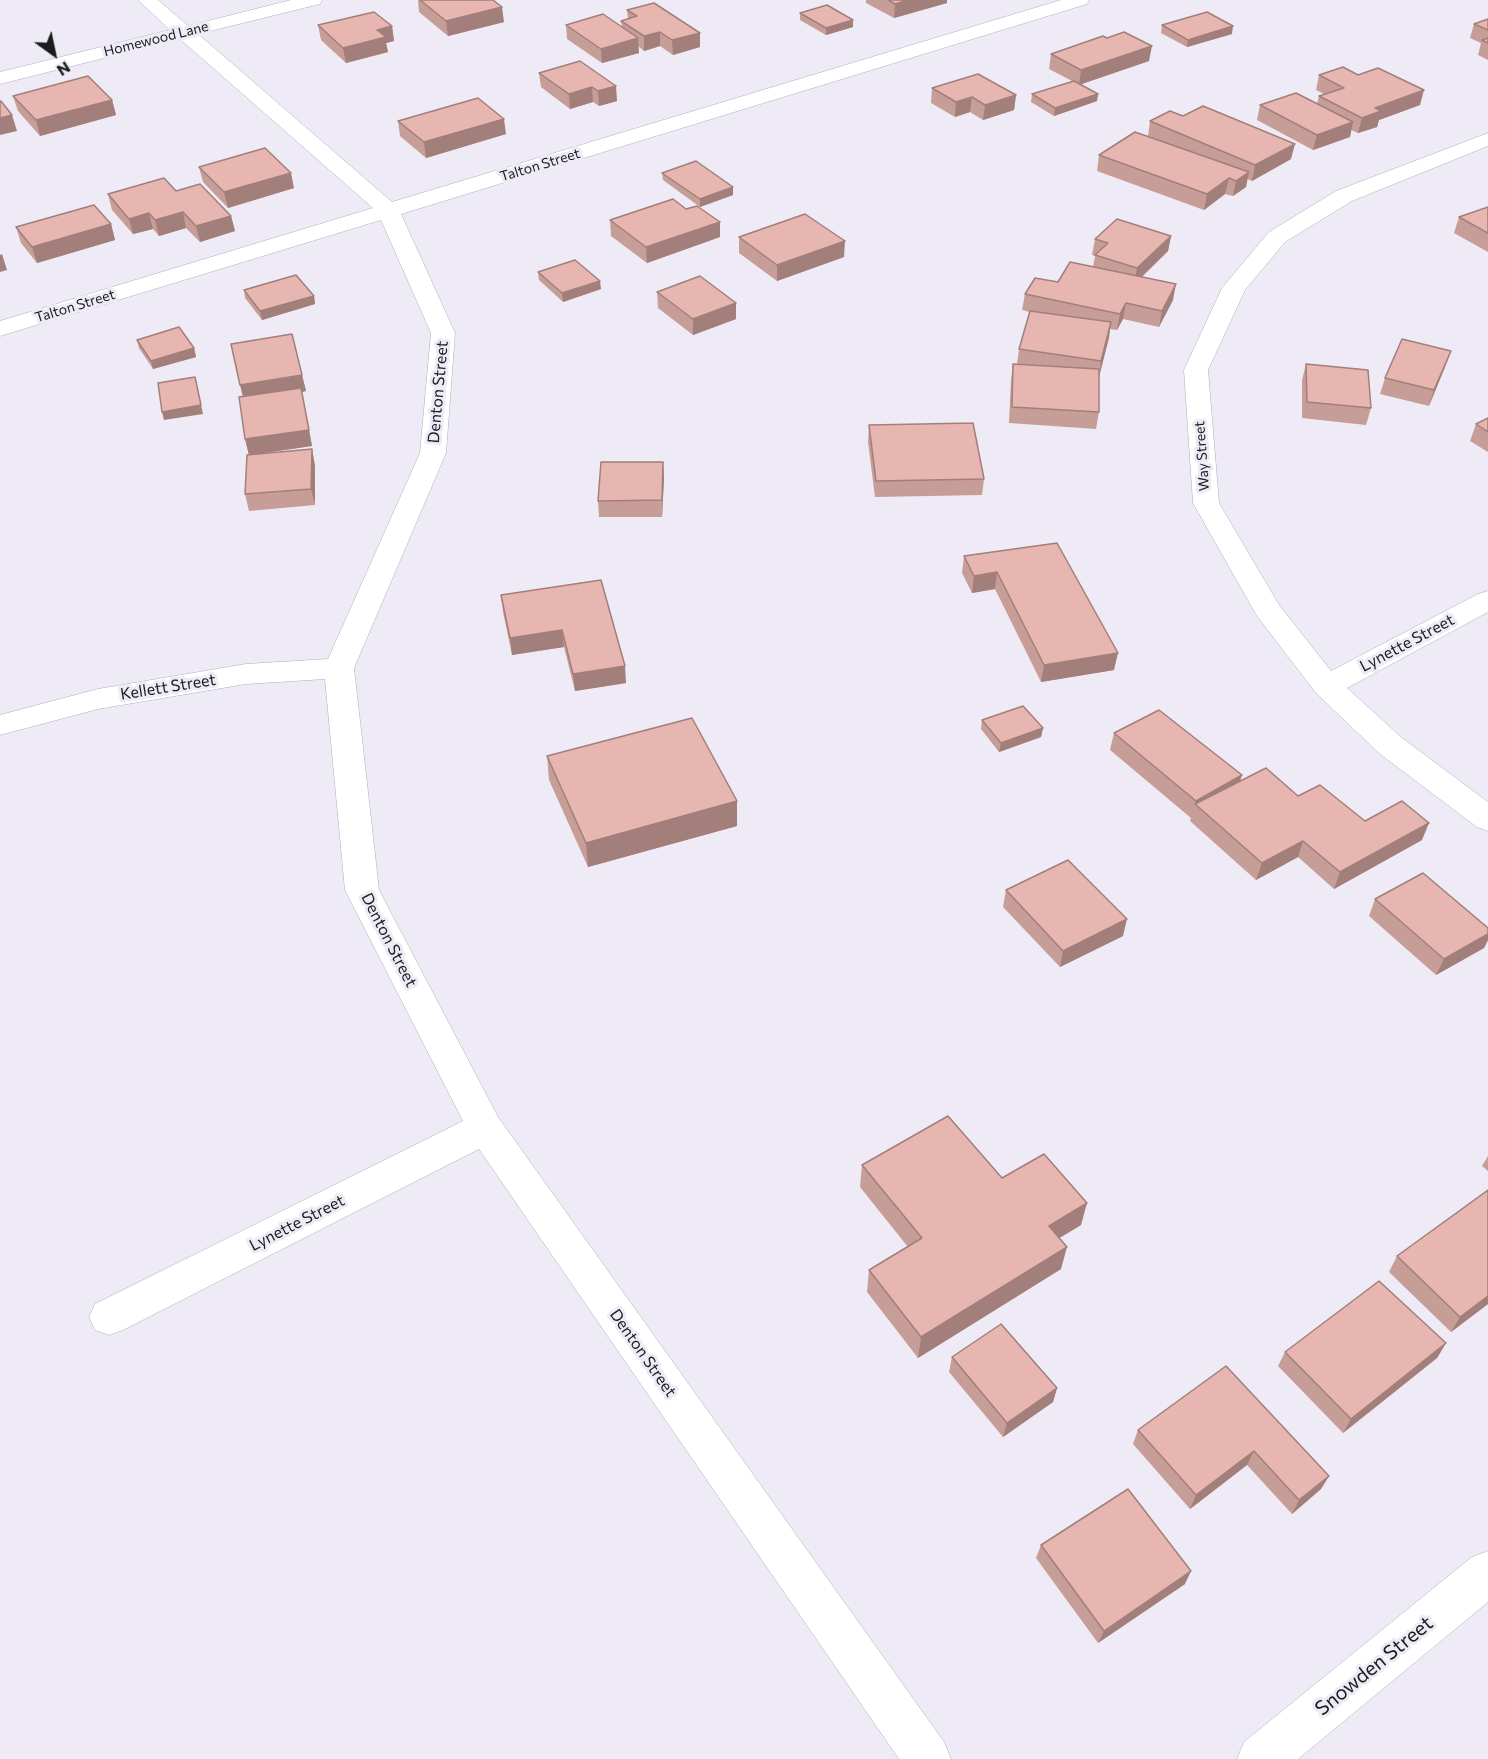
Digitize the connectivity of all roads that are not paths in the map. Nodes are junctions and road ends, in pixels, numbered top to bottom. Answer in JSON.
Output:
{"nodes":[{"id":1,"x":147,"y":0,"type":"edge"},
{"id":2,"x":313,"y":0,"type":"edge"},
{"id":3,"x":1080,"y":0,"type":"edge"},
{"id":4,"x":182,"y":32,"type":"junction"},
{"id":5,"x":0,"y":78,"type":"edge"},
{"id":6,"x":1488,"y":139,"type":"edge"},
{"id":7,"x":388,"y":210,"type":"junction"},
{"id":8,"x":0,"y":329,"type":"edge"},
{"id":9,"x":1488,"y":600,"type":"edge"},
{"id":10,"x":339,"y":668,"type":"junction"},
{"id":11,"x":1327,"y":686,"type":"junction"},
{"id":12,"x":0,"y":725,"type":"edge"},
{"id":13,"x":1488,"y":819,"type":"edge"},
{"id":14,"x":485,"y":1128,"type":"junction"},
{"id":15,"x":109,"y":1317,"type":"dead end"},
{"id":16,"x":1488,"y":1573,"type":"edge"},
{"id":17,"x":927,"y":1759,"type":"edge"},
{"id":18,"x":1261,"y":1759,"type":"edge"}],
"edges":[{"from":1,"to":4,"type":"street","name":"Denton Street"},
{"from":2,"to":4,"type":"street","name":"Homewood Lane"},
{"from":3,"to":7,"type":"street","name":"Talton Street"},
{"from":4,"to":5,"type":"street","name":"Homewood Lane"},
{"from":4,"to":7,"type":"street","name":"Denton Street"},
{"from":6,"to":11,"type":"street","name":"Way Street"},
{"from":7,"to":8,"type":"street","name":"Talton Street"},
{"from":7,"to":10,"type":"street","name":"Denton Street"},
{"from":9,"to":11,"type":"street","name":"Lynette Street"},
{"from":10,"to":12,"type":"street","name":"Kellett Street"},
{"from":10,"to":14,"type":"street","name":"Denton Street"},
{"from":11,"to":13,"type":"street","name":"Way Street"},
{"from":14,"to":15,"type":"street","name":"Lynette Street"},
{"from":14,"to":17,"type":"street","name":"Denton Street"},
{"from":16,"to":18,"type":"street","name":"Snowden Street"}]}
